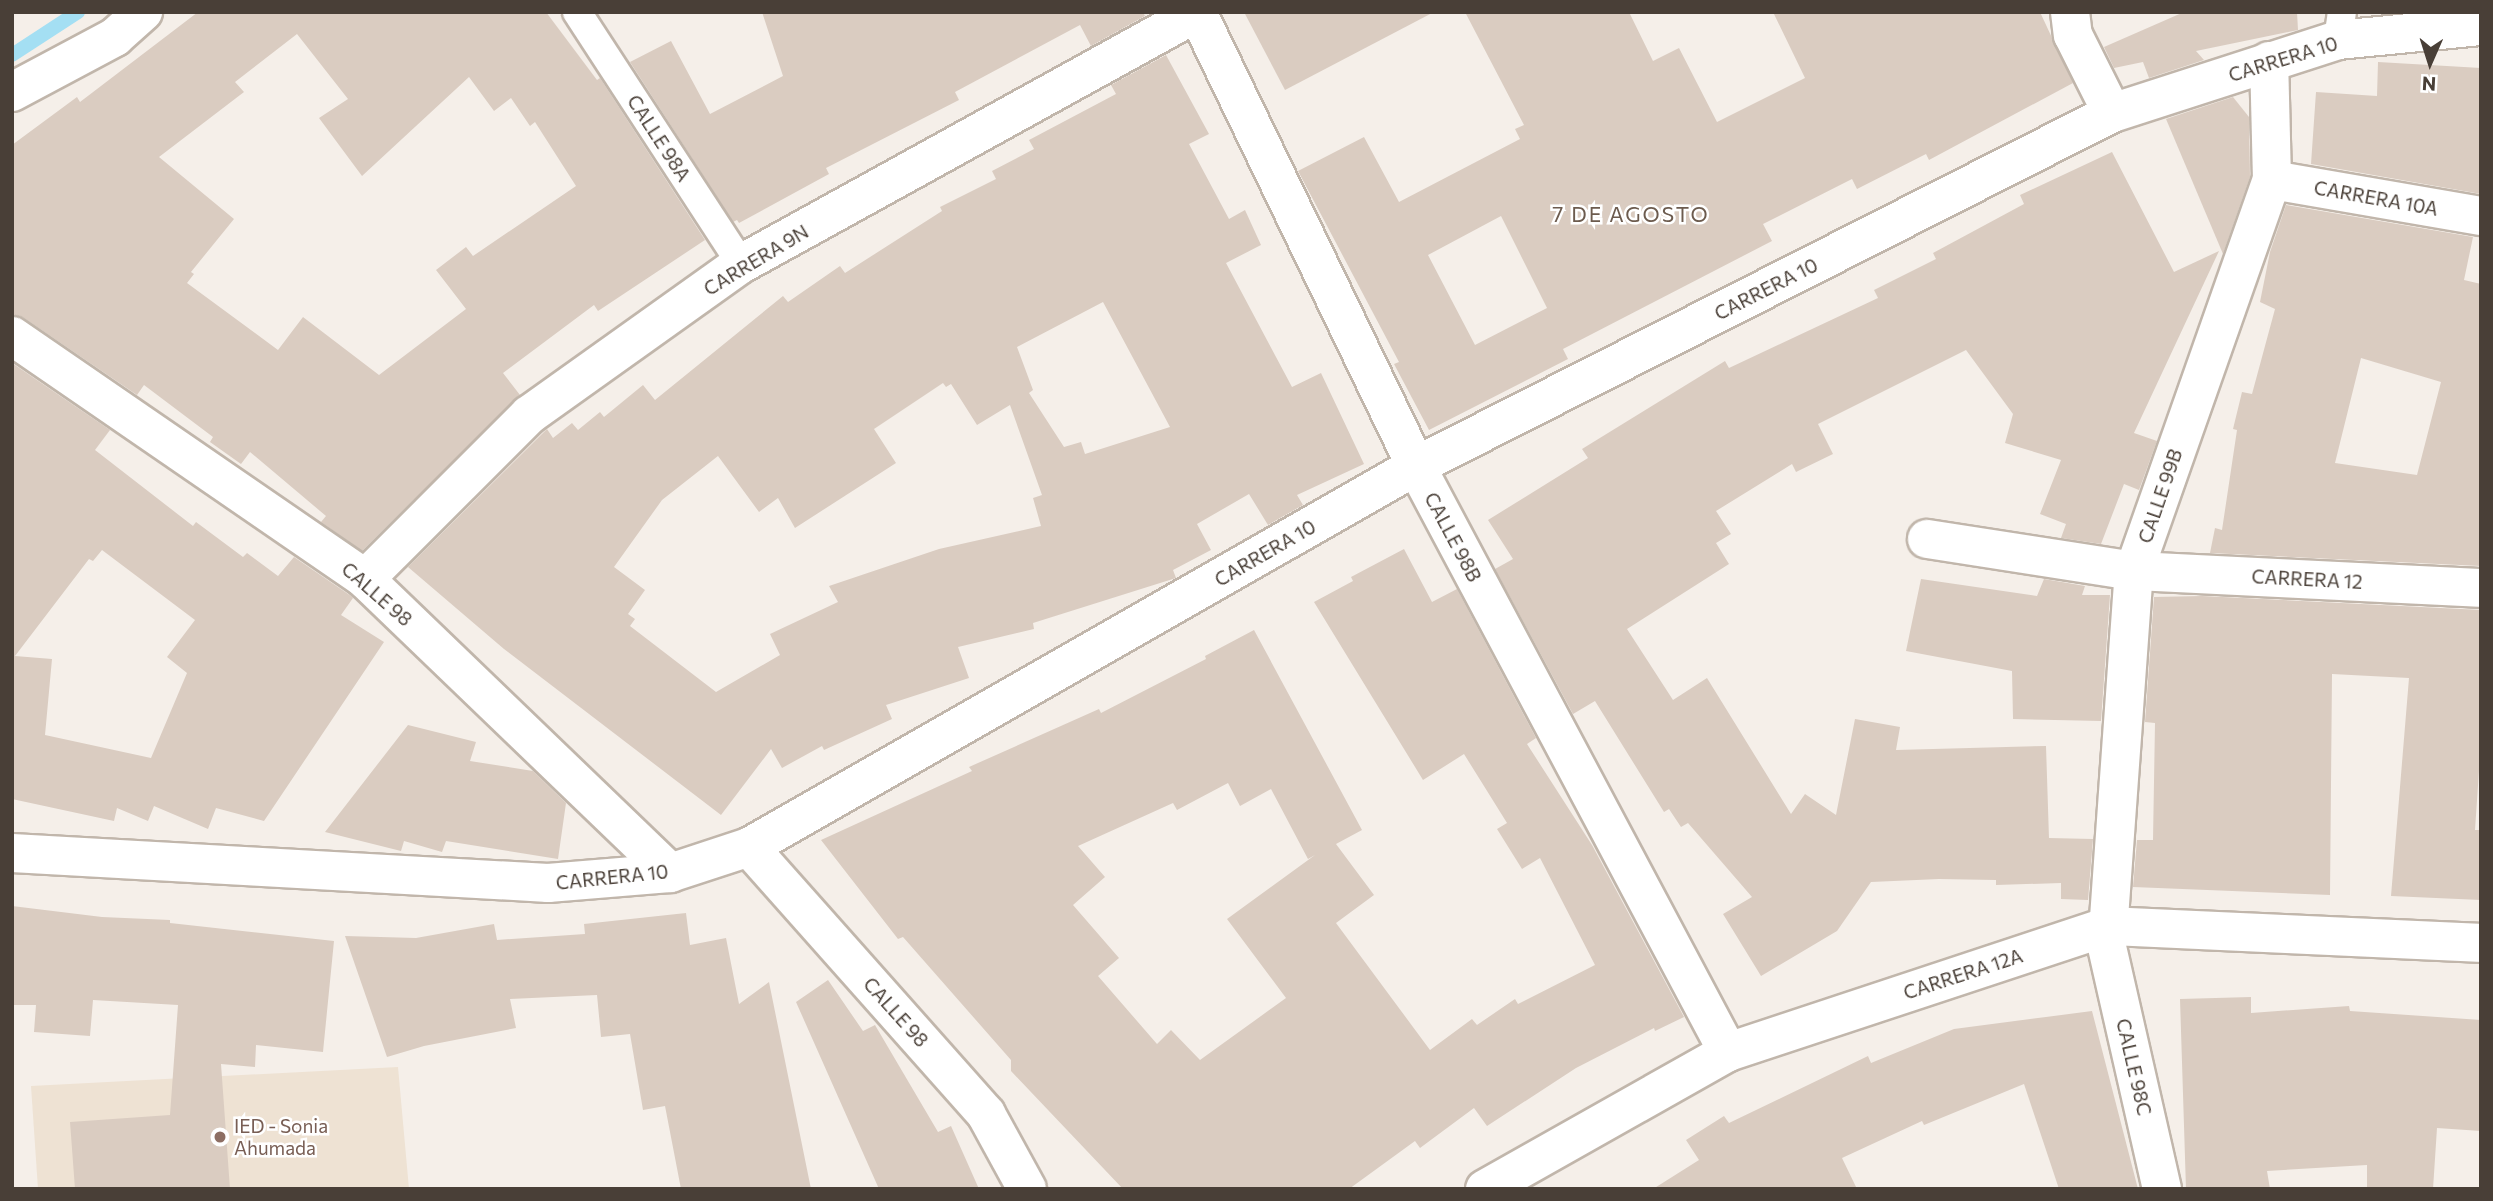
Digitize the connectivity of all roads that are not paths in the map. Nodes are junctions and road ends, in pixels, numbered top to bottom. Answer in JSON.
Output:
{"nodes":[{"id":1,"x":143,"y":12,"type":"edge"},
{"id":2,"x":578,"y":12,"type":"edge"},
{"id":3,"x":1198,"y":12,"type":"edge"},
{"id":4,"x":2070,"y":12,"type":"edge"},
{"id":5,"x":2340,"y":26,"type":"edge"},
{"id":6,"x":2481,"y":26,"type":"edge"},
{"id":7,"x":2269,"y":61,"type":"junction"},
{"id":8,"x":12,"y":92,"type":"edge"},
{"id":9,"x":2112,"y":113,"type":"junction"},
{"id":10,"x":2272,"y":180,"type":"junction"},
{"id":11,"x":2481,"y":216,"type":"edge"},
{"id":12,"x":741,"y":264,"type":"junction"},
{"id":13,"x":12,"y":336,"type":"edge"},
{"id":14,"x":1416,"y":466,"type":"junction"},
{"id":15,"x":1927,"y":539,"type":"dead end"},
{"id":16,"x":2134,"y":570,"type":"junction"},
{"id":17,"x":365,"y":579,"type":"junction"},
{"id":18,"x":2481,"y":588,"type":"edge"},
{"id":19,"x":749,"y":847,"type":"junction"},
{"id":20,"x":12,"y":853,"type":"edge"},
{"id":21,"x":670,"y":873,"type":"junction"},
{"id":22,"x":2108,"y":936,"type":"junction"},
{"id":23,"x":2481,"y":943,"type":"edge"},
{"id":24,"x":1728,"y":1052,"type":"junction"},
{"id":25,"x":1027,"y":1189,"type":"edge"},
{"id":26,"x":1485,"y":1189,"type":"edge"},
{"id":27,"x":2162,"y":1189,"type":"edge"}],
"edges":[{"from":1,"to":8,"type":"street"},
{"from":2,"to":12,"type":"lane","name":"CALLE 98A"},
{"from":3,"to":12,"type":"street","name":"CARRERA 9N"},
{"from":3,"to":14,"type":"street","name":"CALLE 98B"},
{"from":4,"to":9,"type":"street"},
{"from":5,"to":6,"type":"street","name":"CARRERA 10"},
{"from":5,"to":7,"type":"street","name":"CARRERA 10"},
{"from":7,"to":9,"type":"street","name":"CARRERA 10"},
{"from":7,"to":10,"type":"street","name":"CALLE 99B"},
{"from":9,"to":14,"type":"street","name":"CARRERA 10"},
{"from":10,"to":11,"type":"street","name":"CARRERA 10A"},
{"from":10,"to":16,"type":"street","name":"CALLE 99B"},
{"from":12,"to":17,"type":"street","name":"CARRERA 9N"},
{"from":13,"to":17,"type":"street","name":"CALLE 98"},
{"from":14,"to":19,"type":"street","name":"CARRERA 10"},
{"from":14,"to":24,"type":"street","name":"CALLE 98B"},
{"from":15,"to":16,"type":"street","name":"CARRERA 12"},
{"from":16,"to":18,"type":"street","name":"CARRERA 12"},
{"from":16,"to":22,"type":"street","name":"CALLE 99B"},
{"from":17,"to":21,"type":"street","name":"CALLE 98"},
{"from":19,"to":21,"type":"street","name":"CARRERA 10"},
{"from":19,"to":25,"type":"street","name":"CALLE 98"},
{"from":20,"to":21,"type":"street","name":"CARRERA 10"},
{"from":22,"to":23,"type":"street","name":"CARRERA 12A"},
{"from":22,"to":24,"type":"street","name":"CARRERA 12A"},
{"from":22,"to":27,"type":"street","name":"CALLE 98C"},
{"from":24,"to":26,"type":"street","name":"CARRERA 12A"}]}
